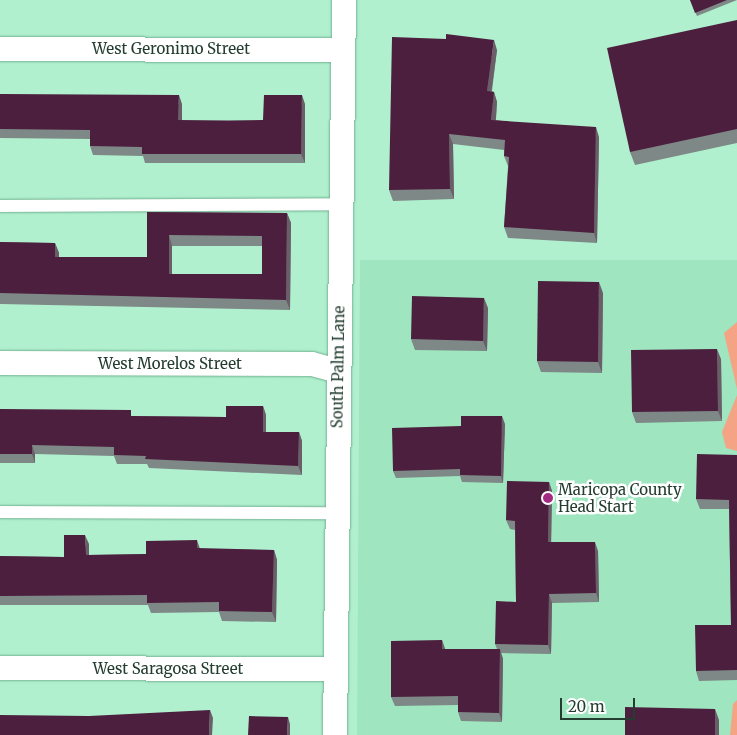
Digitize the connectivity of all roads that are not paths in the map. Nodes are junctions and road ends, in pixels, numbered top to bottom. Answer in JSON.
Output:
{"nodes":[{"id":1,"x":344,"y":0,"type":"edge"},
{"id":2,"x":0,"y":49,"type":"edge"},
{"id":3,"x":342,"y":50,"type":"junction"},
{"id":4,"x":341,"y":204,"type":"junction"},
{"id":5,"x":0,"y":206,"type":"edge"},
{"id":6,"x":0,"y":363,"type":"edge"},
{"id":7,"x":339,"y":371,"type":"junction"},
{"id":8,"x":0,"y":512,"type":"edge"},
{"id":9,"x":335,"y":513,"type":"junction"},
{"id":10,"x":0,"y":668,"type":"edge"},
{"id":11,"x":335,"y":669,"type":"junction"},
{"id":12,"x":335,"y":735,"type":"edge"}],
"edges":[{"from":1,"to":3,"type":"street","name":"South Palm Lane"},
{"from":2,"to":3,"type":"street","name":"West Geronimo Street"},
{"from":3,"to":4,"type":"street","name":"South Palm Lane"},
{"from":4,"to":5,"type":"lane"},
{"from":4,"to":7,"type":"street","name":"South Palm Lane"},
{"from":6,"to":7,"type":"street","name":"West Morelos Street"},
{"from":7,"to":9,"type":"street","name":"South Palm Lane"},
{"from":8,"to":9,"type":"lane"},
{"from":9,"to":11,"type":"street","name":"South Palm Lane"},
{"from":10,"to":11,"type":"street","name":"West Saragosa Street"},
{"from":11,"to":12,"type":"street","name":"South Palm Lane"}]}
